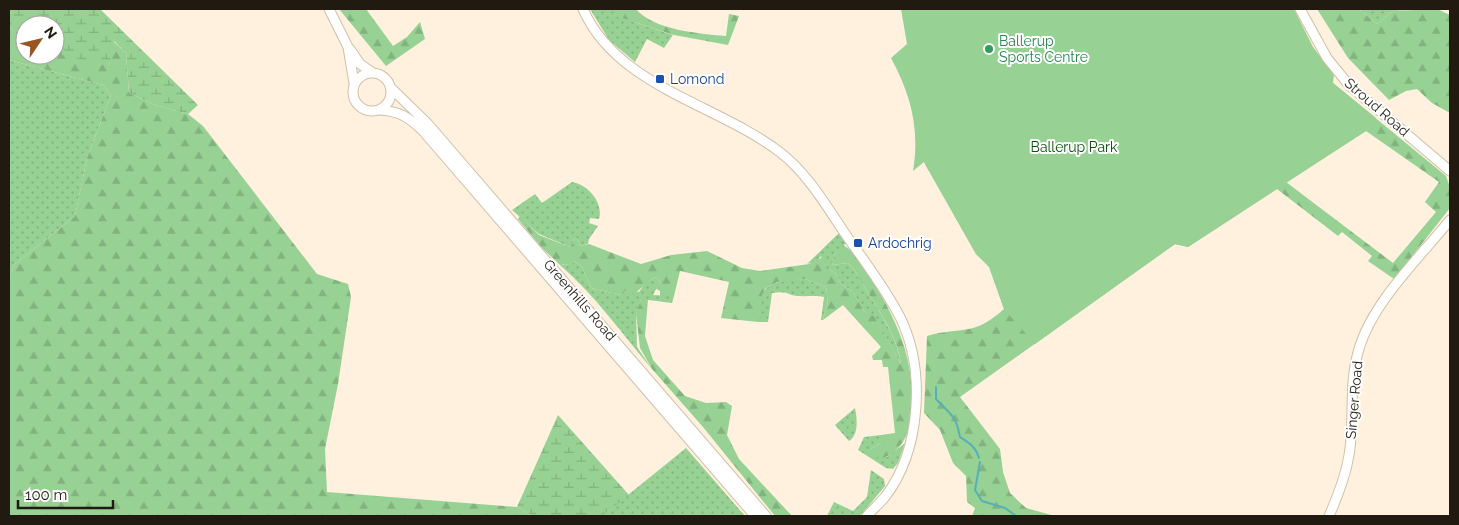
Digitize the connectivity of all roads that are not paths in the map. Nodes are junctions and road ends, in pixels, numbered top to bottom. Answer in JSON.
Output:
{"nodes":[{"id":1,"x":329,"y":9,"type":"edge"},
{"id":2,"x":583,"y":9,"type":"edge"},
{"id":3,"x":1300,"y":9,"type":"edge"},
{"id":4,"x":348,"y":47,"type":"junction"},
{"id":5,"x":373,"y":73,"type":"junction"},
{"id":6,"x":354,"y":83,"type":"junction"},
{"id":7,"x":390,"y":87,"type":"junction"},
{"id":8,"x":378,"y":110,"type":"junction"},
{"id":9,"x":1450,"y":171,"type":"edge"},
{"id":10,"x":1450,"y":220,"type":"edge"},
{"id":11,"x":755,"y":516,"type":"edge"},
{"id":12,"x":766,"y":516,"type":"edge"},
{"id":13,"x":866,"y":516,"type":"edge"},
{"id":14,"x":1329,"y":516,"type":"edge"}],
"edges":[{"from":1,"to":4,"type":"street"},
{"from":2,"to":13,"type":"street"},
{"from":3,"to":9,"type":"street","name":"Stroud Road"},
{"from":4,"to":5,"type":"street"},
{"from":4,"to":6,"type":"street"},
{"from":5,"to":6,"type":"street"},
{"from":5,"to":7,"type":"street"},
{"from":6,"to":8,"type":"street"},
{"from":7,"to":8,"type":"street"},
{"from":7,"to":12,"type":"street","name":"Greenhills Road"},
{"from":8,"to":11,"type":"street","name":"Greenhills Road"},
{"from":10,"to":14,"type":"street","name":"Singer Road"}]}
